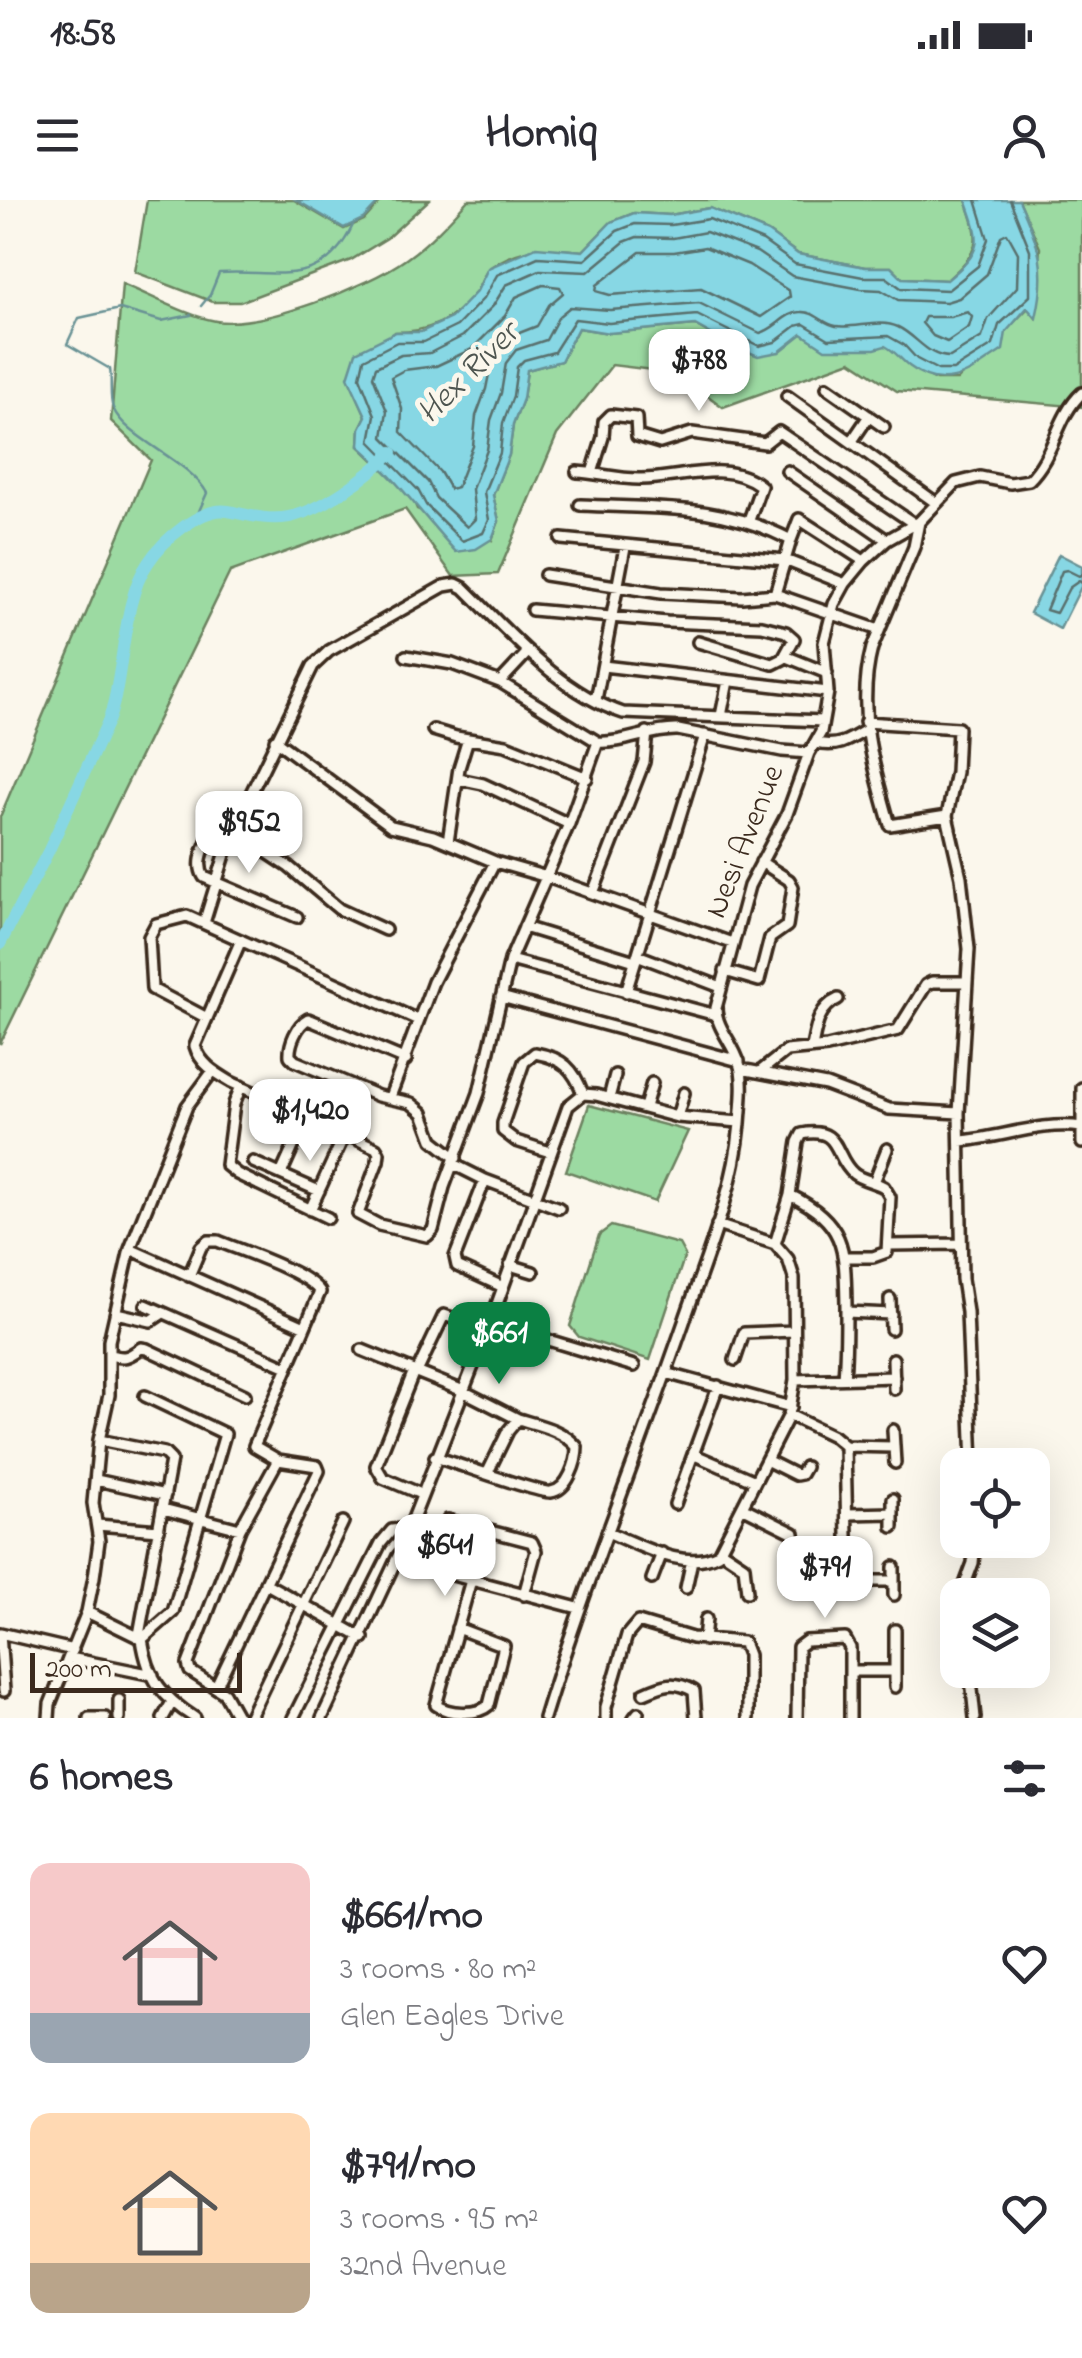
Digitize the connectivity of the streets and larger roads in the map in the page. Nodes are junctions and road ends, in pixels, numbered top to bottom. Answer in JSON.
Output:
{"nodes":[{"id":1,"x":827,"y":387,"type":"dead end"},
{"id":2,"x":1082,"y":393,"type":"edge"},
{"id":3,"x":787,"y":396,"type":"dead end"},
{"id":4,"x":869,"y":416,"type":"junction"},
{"id":5,"x":884,"y":426,"type":"dead end"},
{"id":6,"x":852,"y":441,"type":"junction"},
{"id":7,"x":786,"y":471,"type":"dead end"},
{"id":8,"x":576,"y":472,"type":"dead end"},
{"id":9,"x":592,"y":473,"type":"junction"},
{"id":10,"x":935,"y":502,"type":"junction"},
{"id":11,"x":580,"y":505,"type":"dead end"},
{"id":12,"x":749,"y":520,"type":"junction"},
{"id":13,"x":916,"y":522,"type":"junction"},
{"id":14,"x":561,"y":539,"type":"dead end"},
{"id":15,"x":792,"y":540,"type":"junction"},
{"id":16,"x":887,"y":540,"type":"junction"},
{"id":17,"x":625,"y":547,"type":"junction"},
{"id":18,"x":785,"y":560,"type":"junction"},
{"id":19,"x":864,"y":561,"type":"junction"},
{"id":20,"x":545,"y":575,"type":"dead end"},
{"id":21,"x":846,"y":584,"type":"junction"},
{"id":22,"x":619,"y":586,"type":"junction"},
{"id":23,"x":775,"y":594,"type":"junction"},
{"id":24,"x":532,"y":610,"type":"dead end"},
{"id":25,"x":830,"y":614,"type":"junction"},
{"id":26,"x":612,"y":616,"type":"junction"},
{"id":27,"x":879,"y":630,"type":"junction"},
{"id":28,"x":698,"y":642,"type":"dead end"},
{"id":29,"x":528,"y":652,"type":"junction"},
{"id":30,"x":406,"y":656,"type":"dead end"},
{"id":31,"x":785,"y":656,"type":"junction"},
{"id":32,"x":603,"y":666,"type":"junction"},
{"id":33,"x":827,"y":672,"type":"junction"},
{"id":34,"x":728,"y":681,"type":"junction"},
{"id":35,"x":500,"y":682,"type":"junction"},
{"id":36,"x":828,"y":692,"type":"junction"},
{"id":37,"x":596,"y":700,"type":"junction"},
{"id":38,"x":721,"y":716,"type":"junction"},
{"id":39,"x":823,"y":721,"type":"junction"},
{"id":40,"x":865,"y":726,"type":"junction"},
{"id":41,"x":433,"y":730,"type":"dead end"},
{"id":42,"x":647,"y":732,"type":"junction"},
{"id":43,"x":705,"y":735,"type":"junction"},
{"id":44,"x":468,"y":739,"type":"junction"},
{"id":45,"x":274,"y":740,"type":"junction"},
{"id":46,"x":598,"y":742,"type":"junction"},
{"id":47,"x":816,"y":743,"type":"junction"},
{"id":48,"x":809,"y":753,"type":"junction"},
{"id":49,"x":588,"y":778,"type":"junction"},
{"id":50,"x":459,"y":780,"type":"junction"},
{"id":51,"x":946,"y":816,"type":"junction"},
{"id":52,"x":569,"y":824,"type":"junction"},
{"id":53,"x":212,"y":830,"type":"dead end"},
{"id":54,"x":233,"y":830,"type":"junction"},
{"id":55,"x":448,"y":842,"type":"junction"},
{"id":56,"x":495,"y":862,"type":"junction"},
{"id":57,"x":762,"y":862,"type":"junction"},
{"id":58,"x":547,"y":877,"type":"junction"},
{"id":59,"x":216,"y":884,"type":"junction"},
{"id":60,"x":593,"y":893,"type":"junction"},
{"id":61,"x":648,"y":914,"type":"junction"},
{"id":62,"x":296,"y":917,"type":"dead end"},
{"id":63,"x":204,"y":924,"type":"junction"},
{"id":64,"x":524,"y":927,"type":"junction"},
{"id":65,"x":385,"y":930,"type":"dead end"},
{"id":66,"x":241,"y":940,"type":"junction"},
{"id":67,"x":732,"y":943,"type":"junction"},
{"id":68,"x":636,"y":958,"type":"junction"},
{"id":69,"x":510,"y":960,"type":"junction"},
{"id":70,"x":724,"y":971,"type":"junction"},
{"id":71,"x":967,"y":982,"type":"junction"},
{"id":72,"x":721,"y":987,"type":"junction"},
{"id":73,"x":626,"y":992,"type":"junction"},
{"id":74,"x":500,"y":996,"type":"junction"},
{"id":75,"x":838,"y":999,"type":"dead end"},
{"id":76,"x":716,"y":1014,"type":"junction"},
{"id":77,"x":207,"y":1018,"type":"junction"},
{"id":78,"x":418,"y":1020,"type":"junction"},
{"id":79,"x":812,"y":1048,"type":"junction"},
{"id":80,"x":406,"y":1060,"type":"junction"},
{"id":81,"x":740,"y":1065,"type":"junction"},
{"id":82,"x":762,"y":1070,"type":"junction"},
{"id":83,"x":213,"y":1071,"type":"junction"},
{"id":84,"x":616,"y":1075,"type":"dead end"},
{"id":85,"x":652,"y":1083,"type":"dead end"},
{"id":86,"x":241,"y":1086,"type":"junction"},
{"id":87,"x":1082,"y":1088,"type":"edge"},
{"id":88,"x":684,"y":1093,"type":"dead end"},
{"id":89,"x":583,"y":1094,"type":"junction"},
{"id":90,"x":390,"y":1097,"type":"junction"},
{"id":91,"x":610,"y":1098,"type":"junction"},
{"id":92,"x":645,"y":1108,"type":"junction"},
{"id":93,"x":959,"y":1113,"type":"junction"},
{"id":94,"x":307,"y":1116,"type":"junction"},
{"id":95,"x":676,"y":1117,"type":"junction"},
{"id":96,"x":740,"y":1122,"type":"junction"},
{"id":97,"x":1081,"y":1127,"type":"edge"},
{"id":98,"x":345,"y":1134,"type":"junction"},
{"id":99,"x":960,"y":1141,"type":"junction"},
{"id":100,"x":1082,"y":1142,"type":"edge"},
{"id":101,"x":887,"y":1149,"type":"dead end"},
{"id":102,"x":550,"y":1152,"type":"junction"},
{"id":103,"x":455,"y":1161,"type":"junction"},
{"id":104,"x":254,"y":1162,"type":"dead end"},
{"id":105,"x":281,"y":1174,"type":"junction"},
{"id":106,"x":485,"y":1180,"type":"junction"},
{"id":107,"x":874,"y":1182,"type":"junction"},
{"id":108,"x":318,"y":1191,"type":"junction"},
{"id":109,"x":790,"y":1195,"type":"junction"},
{"id":110,"x":534,"y":1198,"type":"junction"},
{"id":111,"x":559,"y":1208,"type":"dead end"},
{"id":112,"x":310,"y":1210,"type":"junction"},
{"id":113,"x":328,"y":1218,"type":"dead end"},
{"id":114,"x":717,"y":1225,"type":"junction"},
{"id":115,"x":775,"y":1244,"type":"junction"},
{"id":116,"x":889,"y":1244,"type":"junction"},
{"id":117,"x":961,"y":1244,"type":"junction"},
{"id":118,"x":130,"y":1249,"type":"junction"},
{"id":119,"x":845,"y":1257,"type":"junction"},
{"id":120,"x":510,"y":1265,"type":"junction"},
{"id":121,"x":533,"y":1272,"type":"dead end"},
{"id":122,"x":190,"y":1276,"type":"junction"},
{"id":123,"x":503,"y":1287,"type":"junction"},
{"id":124,"x":890,"y":1298,"type":"dead end"},
{"id":125,"x":146,"y":1305,"type":"dead end"},
{"id":126,"x":846,"y":1312,"type":"junction"},
{"id":127,"x":116,"y":1313,"type":"junction"},
{"id":128,"x":164,"y":1313,"type":"junction"},
{"id":129,"x":891,"y":1314,"type":"junction"},
{"id":130,"x":492,"y":1318,"type":"junction"},
{"id":131,"x":305,"y":1327,"type":"junction"},
{"id":132,"x":891,"y":1329,"type":"dead end"},
{"id":133,"x":487,"y":1330,"type":"junction"},
{"id":134,"x":793,"y":1331,"type":"junction"},
{"id":135,"x":362,"y":1350,"type":"dead end"},
{"id":136,"x":109,"y":1355,"type":"junction"},
{"id":137,"x":893,"y":1359,"type":"dead end"},
{"id":138,"x":736,"y":1360,"type":"dead end"},
{"id":139,"x":634,"y":1366,"type":"dead end"},
{"id":140,"x":287,"y":1367,"type":"junction"},
{"id":141,"x":415,"y":1372,"type":"junction"},
{"id":142,"x":666,"y":1373,"type":"junction"},
{"id":143,"x":844,"y":1378,"type":"junction"},
{"id":144,"x":794,"y":1380,"type":"junction"},
{"id":145,"x":718,"y":1386,"type":"junction"},
{"id":146,"x":461,"y":1390,"type":"junction"},
{"id":147,"x":245,"y":1395,"type":"dead end"},
{"id":148,"x":145,"y":1396,"type":"dead end"},
{"id":149,"x":790,"y":1411,"type":"junction"},
{"id":150,"x":518,"y":1418,"type":"junction"},
{"id":151,"x":893,"y":1430,"type":"dead end"},
{"id":152,"x":99,"y":1440,"type":"junction"},
{"id":153,"x":845,"y":1446,"type":"junction"},
{"id":154,"x":893,"y":1447,"type":"junction"},
{"id":155,"x":972,"y":1448,"type":"edge"},
{"id":156,"x":695,"y":1455,"type":"junction"},
{"id":157,"x":435,"y":1457,"type":"junction"},
{"id":158,"x":278,"y":1460,"type":"junction"},
{"id":159,"x":766,"y":1460,"type":"junction"},
{"id":160,"x":894,"y":1463,"type":"dead end"},
{"id":161,"x":805,"y":1466,"type":"dead end"},
{"id":162,"x":488,"y":1472,"type":"junction"},
{"id":163,"x":96,"y":1480,"type":"junction"},
{"id":164,"x":755,"y":1481,"type":"junction"},
{"id":165,"x":421,"y":1494,"type":"junction"},
{"id":166,"x":165,"y":1495,"type":"junction"},
{"id":167,"x":893,"y":1499,"type":"dead end"},
{"id":168,"x":675,"y":1504,"type":"dead end"},
{"id":169,"x":742,"y":1506,"type":"junction"},
{"id":170,"x":163,"y":1508,"type":"junction"},
{"id":171,"x":893,"y":1513,"type":"junction"},
{"id":172,"x":847,"y":1514,"type":"junction"},
{"id":173,"x":202,"y":1517,"type":"junction"},
{"id":174,"x":448,"y":1520,"type":"dead end"},
{"id":175,"x":344,"y":1522,"type":"dead end"},
{"id":176,"x":96,"y":1524,"type":"junction"},
{"id":177,"x":893,"y":1527,"type":"dead end"},
{"id":178,"x":410,"y":1528,"type":"junction"},
{"id":179,"x":158,"y":1530,"type":"junction"},
{"id":180,"x":240,"y":1530,"type":"junction"},
{"id":181,"x":607,"y":1532,"type":"junction"},
{"id":182,"x":411,"y":1541,"type":"junction"},
{"id":183,"x":720,"y":1550,"type":"junction"},
{"id":184,"x":662,"y":1553,"type":"junction"},
{"id":185,"x":692,"y":1560,"type":"junction"},
{"id":186,"x":894,"y":1568,"type":"dead end"},
{"id":187,"x":652,"y":1578,"type":"dead end"},
{"id":188,"x":471,"y":1580,"type":"junction"},
{"id":189,"x":848,"y":1581,"type":"junction"},
{"id":190,"x":894,"y":1581,"type":"junction"},
{"id":191,"x":264,"y":1583,"type":"junction"},
{"id":192,"x":686,"y":1588,"type":"dead end"},
{"id":193,"x":747,"y":1592,"type":"dead end"},
{"id":194,"x":524,"y":1595,"type":"junction"},
{"id":195,"x":894,"y":1595,"type":"dead end"},
{"id":196,"x":303,"y":1605,"type":"junction"},
{"id":197,"x":578,"y":1608,"type":"junction"},
{"id":198,"x":87,"y":1612,"type":"junction"},
{"id":199,"x":706,"y":1619,"type":"dead end"},
{"id":200,"x":340,"y":1626,"type":"junction"},
{"id":201,"x":458,"y":1628,"type":"junction"},
{"id":202,"x":894,"y":1630,"type":"dead end"},
{"id":203,"x":0,"y":1632,"type":"edge"},
{"id":204,"x":140,"y":1637,"type":"junction"},
{"id":205,"x":362,"y":1638,"type":"junction"},
{"id":206,"x":704,"y":1640,"type":"junction"},
{"id":207,"x":71,"y":1654,"type":"junction"},
{"id":208,"x":851,"y":1671,"type":"junction"},
{"id":209,"x":895,"y":1671,"type":"junction"},
{"id":210,"x":153,"y":1675,"type":"junction"},
{"id":211,"x":216,"y":1686,"type":"junction"},
{"id":212,"x":895,"y":1687,"type":"dead end"},
{"id":213,"x":972,"y":1688,"type":"edge"},
{"id":214,"x":4,"y":1691,"type":"dead end"},
{"id":215,"x":644,"y":1693,"type":"dead end"},
{"id":216,"x":118,"y":1700,"type":"dead end"},
{"id":217,"x":92,"y":1702,"type":"dead end"},
{"id":218,"x":172,"y":1702,"type":"junction"},
{"id":219,"x":605,"y":1717,"type":"edge"},
{"id":220,"x":49,"y":1718,"type":"edge"},
{"id":221,"x":92,"y":1718,"type":"edge"},
{"id":222,"x":105,"y":1718,"type":"edge"},
{"id":223,"x":118,"y":1718,"type":"edge"},
{"id":224,"x":163,"y":1718,"type":"edge"},
{"id":225,"x":195,"y":1718,"type":"edge"},
{"id":226,"x":238,"y":1718,"type":"edge"},
{"id":227,"x":249,"y":1718,"type":"edge"},
{"id":228,"x":293,"y":1718,"type":"edge"},
{"id":229,"x":322,"y":1718,"type":"edge"},
{"id":230,"x":544,"y":1718,"type":"edge"},
{"id":231,"x":696,"y":1718,"type":"edge"},
{"id":232,"x":748,"y":1718,"type":"edge"},
{"id":233,"x":797,"y":1718,"type":"edge"},
{"id":234,"x":850,"y":1718,"type":"edge"},
{"id":235,"x":975,"y":1718,"type":"edge"}],
"edges":[{"from":1,"to":4,"type":"street"},
{"from":2,"to":10,"type":"street","name":"Nesi Avenue"},
{"from":3,"to":6,"type":"street"},
{"from":4,"to":5,"type":"street"},
{"from":4,"to":6,"type":"street"},
{"from":6,"to":10,"type":"street"},
{"from":7,"to":16,"type":"street"},
{"from":8,"to":9,"type":"street"},
{"from":9,"to":12,"type":"street"},
{"from":9,"to":13,"type":"street"},
{"from":10,"to":13,"type":"street","name":"Nesi Avenue"},
{"from":11,"to":12,"type":"street"},
{"from":12,"to":15,"type":"street"},
{"from":13,"to":16,"type":"street","name":"Nesi Avenue"},
{"from":13,"to":27,"type":"street"},
{"from":14,"to":17,"type":"street"},
{"from":15,"to":18,"type":"street"},
{"from":15,"to":19,"type":"street"},
{"from":16,"to":19,"type":"street","name":"Nesi Avenue"},
{"from":17,"to":18,"type":"street"},
{"from":17,"to":22,"type":"street"},
{"from":18,"to":21,"type":"street"},
{"from":18,"to":23,"type":"street"},
{"from":19,"to":21,"type":"street","name":"Nesi Avenue"},
{"from":20,"to":22,"type":"street"},
{"from":21,"to":25,"type":"street","name":"Nesi Avenue"},
{"from":22,"to":23,"type":"street"},
{"from":22,"to":26,"type":"street"},
{"from":23,"to":25,"type":"street"},
{"from":24,"to":26,"type":"street"},
{"from":25,"to":27,"type":"street"},
{"from":25,"to":33,"type":"street","name":"Nesi Avenue"},
{"from":26,"to":31,"type":"street"},
{"from":26,"to":32,"type":"street"},
{"from":27,"to":40,"type":"street"},
{"from":28,"to":31,"type":"street"},
{"from":29,"to":35,"type":"street"},
{"from":29,"to":37,"type":"street"},
{"from":29,"to":45,"type":"street"},
{"from":30,"to":35,"type":"street"},
{"from":31,"to":33,"type":"street"},
{"from":32,"to":34,"type":"street"},
{"from":32,"to":37,"type":"street"},
{"from":33,"to":36,"type":"street","name":"Nesi Avenue"},
{"from":34,"to":36,"type":"street"},
{"from":34,"to":38,"type":"street"},
{"from":35,"to":46,"type":"street"},
{"from":36,"to":39,"type":"street","name":"Nesi Avenue"},
{"from":37,"to":38,"type":"street"},
{"from":38,"to":39,"type":"street"},
{"from":39,"to":47,"type":"street","name":"Nesi Avenue"},
{"from":40,"to":47,"type":"street"},
{"from":40,"to":51,"type":"street"},
{"from":40,"to":51,"type":"street"},
{"from":41,"to":44,"type":"street"},
{"from":42,"to":43,"type":"street"},
{"from":42,"to":46,"type":"street"},
{"from":42,"to":60,"type":"street"},
{"from":43,"to":48,"type":"street"},
{"from":43,"to":61,"type":"street"},
{"from":44,"to":49,"type":"street"},
{"from":44,"to":50,"type":"street"},
{"from":45,"to":54,"type":"street"},
{"from":45,"to":55,"type":"street"},
{"from":46,"to":49,"type":"street"},
{"from":47,"to":48,"type":"street","name":"Nesi Avenue"},
{"from":48,"to":57,"type":"street","name":"Nesi Avenue"},
{"from":49,"to":52,"type":"street"},
{"from":50,"to":52,"type":"street"},
{"from":50,"to":55,"type":"street"},
{"from":51,"to":71,"type":"street"},
{"from":52,"to":58,"type":"street"},
{"from":53,"to":59,"type":"street"},
{"from":54,"to":59,"type":"street"},
{"from":54,"to":65,"type":"street"},
{"from":55,"to":56,"type":"street"},
{"from":56,"to":58,"type":"street"},
{"from":56,"to":78,"type":"street"},
{"from":57,"to":67,"type":"street","name":"Nesi Avenue"},
{"from":57,"to":70,"type":"street"},
{"from":58,"to":60,"type":"street"},
{"from":58,"to":64,"type":"street"},
{"from":59,"to":62,"type":"street"},
{"from":59,"to":63,"type":"street"},
{"from":60,"to":61,"type":"street"},
{"from":61,"to":67,"type":"street"},
{"from":61,"to":68,"type":"street"},
{"from":63,"to":66,"type":"street"},
{"from":63,"to":77,"type":"street"},
{"from":64,"to":68,"type":"street"},
{"from":64,"to":69,"type":"street"},
{"from":66,"to":77,"type":"street"},
{"from":66,"to":78,"type":"street"},
{"from":67,"to":70,"type":"street","name":"Nesi Avenue"},
{"from":68,"to":72,"type":"street"},
{"from":68,"to":73,"type":"street"},
{"from":69,"to":73,"type":"street"},
{"from":69,"to":74,"type":"street"},
{"from":70,"to":72,"type":"street","name":"Nesi Avenue"},
{"from":71,"to":79,"type":"street"},
{"from":71,"to":93,"type":"street"},
{"from":72,"to":76,"type":"street","name":"Nesi Avenue"},
{"from":73,"to":76,"type":"street"},
{"from":74,"to":81,"type":"street"},
{"from":74,"to":103,"type":"street"},
{"from":75,"to":79,"type":"street"},
{"from":76,"to":81,"type":"street"},
{"from":77,"to":83,"type":"street"},
{"from":78,"to":80,"type":"street"},
{"from":79,"to":82,"type":"street"},
{"from":80,"to":90,"type":"street"},
{"from":80,"to":90,"type":"street"},
{"from":81,"to":82,"type":"street"},
{"from":81,"to":96,"type":"street"},
{"from":82,"to":93,"type":"street"},
{"from":83,"to":86,"type":"street"},
{"from":83,"to":118,"type":"street"},
{"from":84,"to":91,"type":"street"},
{"from":85,"to":92,"type":"street"},
{"from":86,"to":94,"type":"street"},
{"from":86,"to":112,"type":"street"},
{"from":87,"to":97,"type":"street"},
{"from":88,"to":95,"type":"street"},
{"from":89,"to":91,"type":"street"},
{"from":89,"to":102,"type":"street"},
{"from":89,"to":102,"type":"street"},
{"from":90,"to":103,"type":"street"},
{"from":91,"to":92,"type":"street"},
{"from":92,"to":95,"type":"street"},
{"from":93,"to":99,"type":"street"},
{"from":94,"to":98,"type":"street"},
{"from":94,"to":105,"type":"street"},
{"from":95,"to":96,"type":"street"},
{"from":96,"to":114,"type":"street"},
{"from":97,"to":99,"type":"street"},
{"from":97,"to":100,"type":"street"},
{"from":98,"to":103,"type":"street"},
{"from":98,"to":108,"type":"street"},
{"from":99,"to":117,"type":"street"},
{"from":101,"to":107,"type":"street"},
{"from":102,"to":110,"type":"street"},
{"from":103,"to":106,"type":"street"},
{"from":104,"to":105,"type":"street"},
{"from":105,"to":108,"type":"street"},
{"from":106,"to":110,"type":"street"},
{"from":106,"to":123,"type":"street"},
{"from":107,"to":109,"type":"street"},
{"from":107,"to":116,"type":"street"},
{"from":108,"to":112,"type":"street"},
{"from":109,"to":115,"type":"street"},
{"from":109,"to":119,"type":"street"},
{"from":110,"to":111,"type":"street"},
{"from":110,"to":120,"type":"street"},
{"from":112,"to":113,"type":"street"},
{"from":114,"to":115,"type":"street"},
{"from":114,"to":142,"type":"street"},
{"from":115,"to":134,"type":"street"},
{"from":116,"to":117,"type":"street"},
{"from":116,"to":119,"type":"street"},
{"from":117,"to":155,"type":"street"},
{"from":118,"to":122,"type":"street"},
{"from":118,"to":127,"type":"street"},
{"from":119,"to":126,"type":"street"},
{"from":120,"to":121,"type":"street"},
{"from":120,"to":123,"type":"street"},
{"from":122,"to":131,"type":"street"},
{"from":122,"to":131,"type":"street"},
{"from":123,"to":130,"type":"street"},
{"from":124,"to":129,"type":"street"},
{"from":125,"to":128,"type":"street"},
{"from":126,"to":129,"type":"street"},
{"from":126,"to":143,"type":"street"},
{"from":127,"to":128,"type":"street"},
{"from":127,"to":136,"type":"street"},
{"from":128,"to":140,"type":"street"},
{"from":129,"to":132,"type":"street"},
{"from":130,"to":133,"type":"street"},
{"from":130,"to":139,"type":"street"},
{"from":131,"to":140,"type":"street"},
{"from":133,"to":141,"type":"street"},
{"from":133,"to":146,"type":"street"},
{"from":134,"to":138,"type":"street"},
{"from":134,"to":144,"type":"street"},
{"from":135,"to":141,"type":"street"},
{"from":136,"to":147,"type":"street"},
{"from":136,"to":152,"type":"street"},
{"from":137,"to":143,"type":"street"},
{"from":140,"to":158,"type":"street"},
{"from":141,"to":146,"type":"street"},
{"from":141,"to":165,"type":"street"},
{"from":142,"to":145,"type":"street"},
{"from":142,"to":181,"type":"street"},
{"from":143,"to":144,"type":"street"},
{"from":144,"to":149,"type":"street"},
{"from":145,"to":149,"type":"street"},
{"from":145,"to":156,"type":"street"},
{"from":146,"to":150,"type":"street"},
{"from":146,"to":157,"type":"street"},
{"from":148,"to":173,"type":"street"},
{"from":149,"to":153,"type":"street"},
{"from":149,"to":159,"type":"street"},
{"from":150,"to":162,"type":"street"},
{"from":150,"to":162,"type":"street"},
{"from":151,"to":154,"type":"street"},
{"from":152,"to":163,"type":"street"},
{"from":152,"to":166,"type":"street"},
{"from":153,"to":154,"type":"street"},
{"from":153,"to":172,"type":"street"},
{"from":154,"to":160,"type":"street"},
{"from":156,"to":164,"type":"street"},
{"from":156,"to":168,"type":"street"},
{"from":157,"to":162,"type":"street"},
{"from":157,"to":165,"type":"street"},
{"from":158,"to":180,"type":"street"},
{"from":158,"to":191,"type":"street"},
{"from":159,"to":161,"type":"street"},
{"from":159,"to":164,"type":"street"},
{"from":163,"to":166,"type":"street"},
{"from":163,"to":176,"type":"street"},
{"from":164,"to":169,"type":"street"},
{"from":165,"to":178,"type":"street"},
{"from":166,"to":170,"type":"street"},
{"from":167,"to":171,"type":"street"},
{"from":169,"to":183,"type":"street"},
{"from":169,"to":189,"type":"street"},
{"from":170,"to":173,"type":"street"},
{"from":170,"to":179,"type":"street"},
{"from":171,"to":172,"type":"street"},
{"from":171,"to":177,"type":"street"},
{"from":172,"to":189,"type":"street"},
{"from":173,"to":180,"type":"street"},
{"from":173,"to":204,"type":"street"},
{"from":174,"to":194,"type":"street"},
{"from":175,"to":196,"type":"street"},
{"from":176,"to":179,"type":"street"},
{"from":176,"to":198,"type":"street"},
{"from":178,"to":182,"type":"street"},
{"from":178,"to":200,"type":"street"},
{"from":179,"to":204,"type":"street"},
{"from":180,"to":211,"type":"street"},
{"from":181,"to":184,"type":"street"},
{"from":181,"to":197,"type":"street"},
{"from":182,"to":188,"type":"street"},
{"from":182,"to":205,"type":"street"},
{"from":183,"to":185,"type":"street"},
{"from":183,"to":193,"type":"street"},
{"from":184,"to":185,"type":"street"},
{"from":184,"to":187,"type":"street"},
{"from":185,"to":192,"type":"street"},
{"from":186,"to":190,"type":"street"},
{"from":188,"to":194,"type":"street"},
{"from":188,"to":201,"type":"street"},
{"from":189,"to":190,"type":"street"},
{"from":190,"to":195,"type":"street"},
{"from":191,"to":196,"type":"street"},
{"from":191,"to":211,"type":"street"},
{"from":194,"to":197,"type":"street"},
{"from":196,"to":200,"type":"street"},
{"from":196,"to":227,"type":"street"},
{"from":197,"to":230,"type":"street"},
{"from":198,"to":204,"type":"street"},
{"from":198,"to":207,"type":"street"},
{"from":199,"to":206,"type":"street"},
{"from":200,"to":205,"type":"street"},
{"from":200,"to":228,"type":"street"},
{"from":201,"to":201,"type":"street"},
{"from":202,"to":209,"type":"street"},
{"from":203,"to":207,"type":"street"},
{"from":203,"to":214,"type":"street"},
{"from":204,"to":210,"type":"street"},
{"from":205,"to":229,"type":"street"},
{"from":206,"to":219,"type":"street"},
{"from":206,"to":232,"type":"street"},
{"from":207,"to":210,"type":"street"},
{"from":207,"to":220,"type":"street"},
{"from":208,"to":209,"type":"street"},
{"from":208,"to":233,"type":"street"},
{"from":208,"to":234,"type":"street"},
{"from":209,"to":212,"type":"street"},
{"from":210,"to":218,"type":"street"},
{"from":211,"to":226,"type":"street"},
{"from":213,"to":235,"type":"street"},
{"from":215,"to":231,"type":"street"},
{"from":216,"to":223,"type":"street"},
{"from":217,"to":221,"type":"street"},
{"from":218,"to":224,"type":"street"},
{"from":218,"to":225,"type":"street"},
{"from":221,"to":222,"type":"street"}]}
